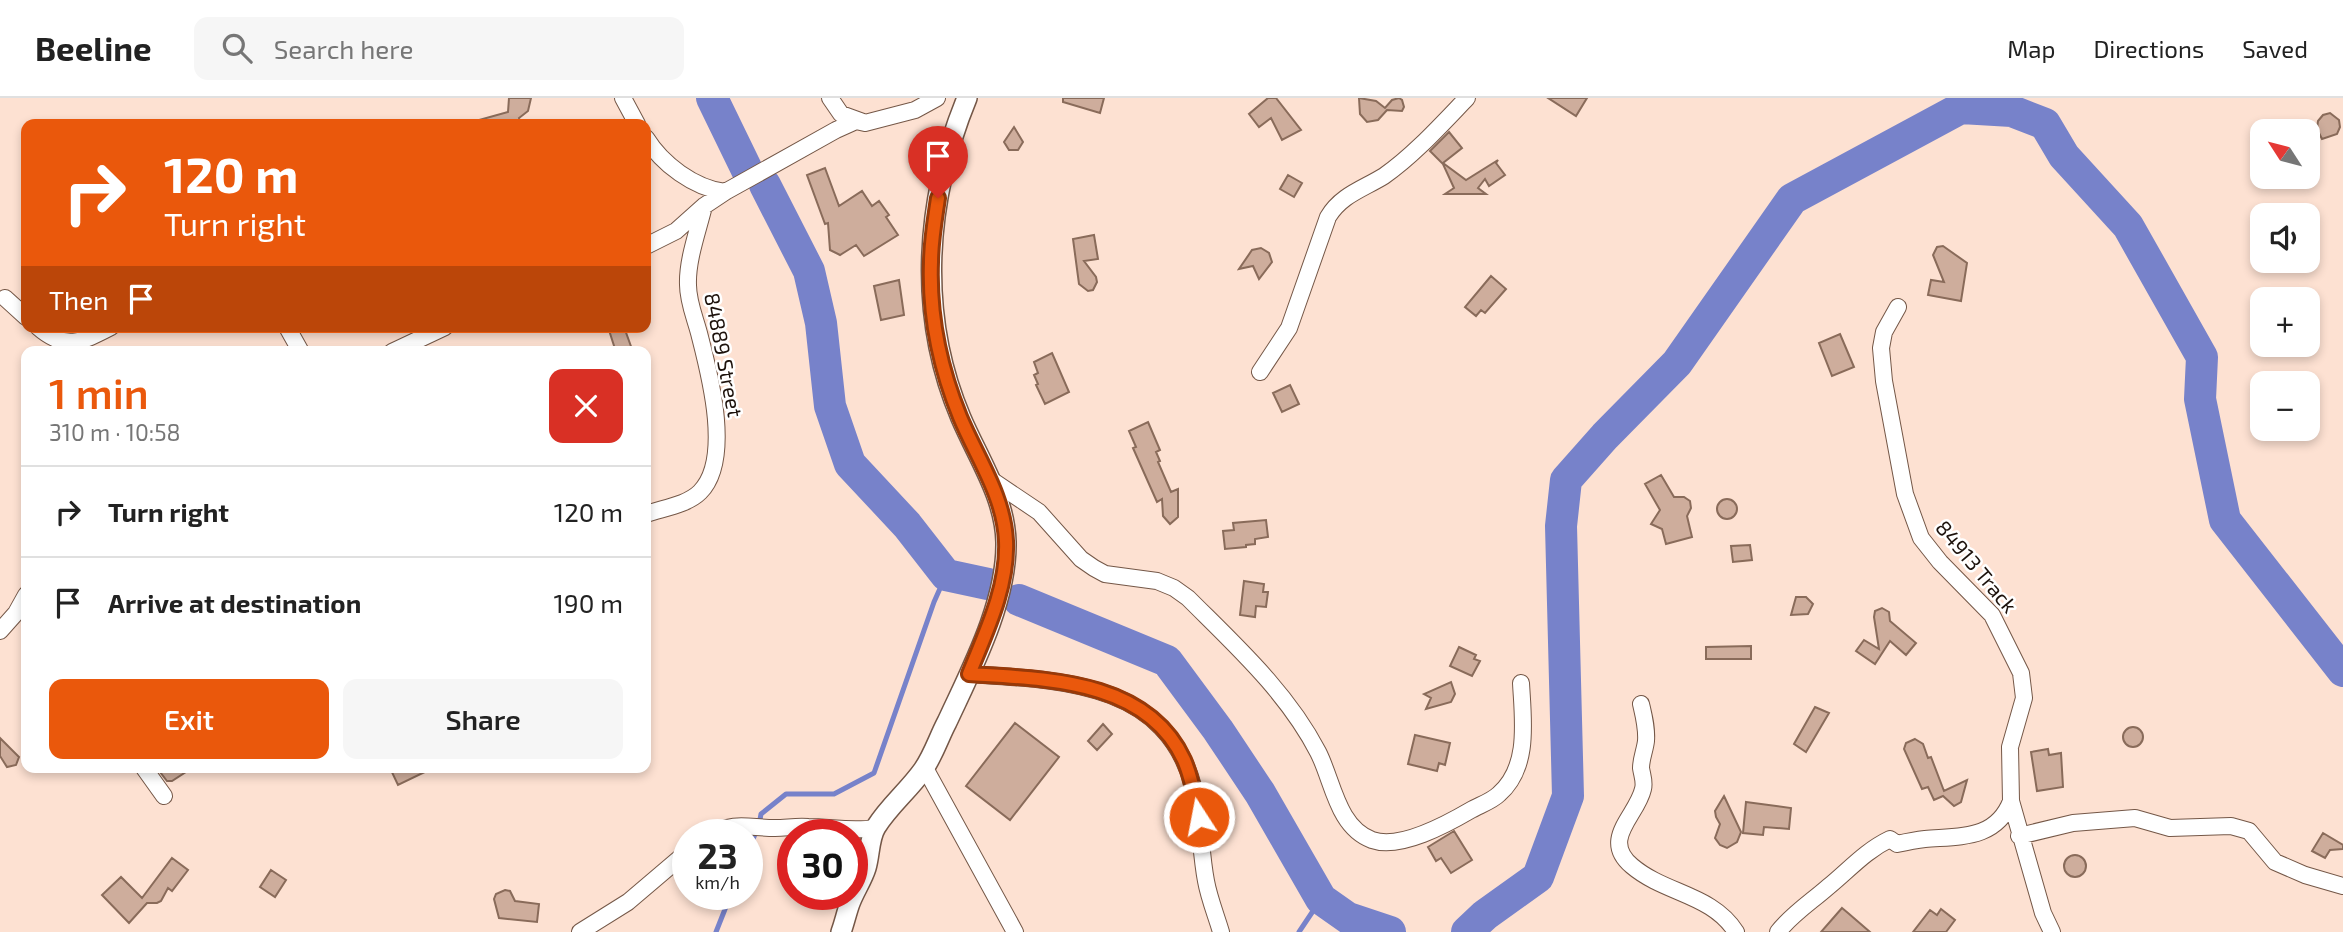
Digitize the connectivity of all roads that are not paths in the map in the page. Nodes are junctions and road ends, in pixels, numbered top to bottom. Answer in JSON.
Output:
{"nodes":[{"id":1,"x":623,"y":98,"type":"edge"},
{"id":2,"x":830,"y":98,"type":"edge"},
{"id":3,"x":937,"y":98,"type":"edge"},
{"id":4,"x":967,"y":98,"type":"edge"},
{"id":5,"x":1467,"y":98,"type":"edge"},
{"id":6,"x":634,"y":119,"type":"edge"},
{"id":7,"x":865,"y":123,"type":"junction"},
{"id":8,"x":651,"y":146,"type":"edge"},
{"id":9,"x":725,"y":192,"type":"junction"},
{"id":10,"x":704,"y":206,"type":"junction"},
{"id":11,"x":651,"y":244,"type":"edge"},
{"id":12,"x":5,"y":298,"type":"dead end"},
{"id":13,"x":1898,"y":307,"type":"dead end"},
{"id":14,"x":21,"y":312,"type":"edge"},
{"id":15,"x":47,"y":333,"type":"edge"},
{"id":16,"x":97,"y":333,"type":"edge"},
{"id":17,"x":432,"y":333,"type":"edge"},
{"id":18,"x":405,"y":346,"type":"edge"},
{"id":19,"x":1260,"y":372,"type":"dead end"},
{"id":20,"x":990,"y":479,"type":"junction"},
{"id":21,"x":651,"y":511,"type":"edge"},
{"id":22,"x":21,"y":606,"type":"edge"},
{"id":23,"x":0,"y":631,"type":"edge"},
{"id":24,"x":969,"y":674,"type":"junction"},
{"id":25,"x":1521,"y":683,"type":"dead end"},
{"id":26,"x":1641,"y":704,"type":"dead end"},
{"id":27,"x":925,"y":768,"type":"junction"},
{"id":28,"x":148,"y":773,"type":"edge"},
{"id":29,"x":164,"y":796,"type":"dead end"},
{"id":30,"x":2011,"y":801,"type":"junction"},
{"id":31,"x":763,"y":827,"type":"edge"},
{"id":32,"x":874,"y":828,"type":"junction"},
{"id":33,"x":2019,"y":836,"type":"junction"},
{"id":34,"x":672,"y":865,"type":"edge"},
{"id":35,"x":2343,"y":886,"type":"edge"},
{"id":36,"x":580,"y":932,"type":"edge"},
{"id":37,"x":841,"y":932,"type":"edge"},
{"id":38,"x":1015,"y":932,"type":"edge"},
{"id":39,"x":1221,"y":932,"type":"edge"},
{"id":40,"x":1736,"y":932,"type":"edge"},
{"id":41,"x":1778,"y":932,"type":"edge"},
{"id":42,"x":2052,"y":932,"type":"edge"}],
"edges":[{"from":1,"to":6,"type":"street"},
{"from":2,"to":7,"type":"street"},
{"from":3,"to":7,"type":"street"},
{"from":4,"to":20,"type":"street"},
{"from":5,"to":19,"type":"street"},
{"from":7,"to":9,"type":"street"},
{"from":8,"to":9,"type":"street"},
{"from":9,"to":10,"type":"street"},
{"from":10,"to":11,"type":"street"},
{"from":10,"to":21,"type":"street","name":"84889 Street"},
{"from":12,"to":14,"type":"street"},
{"from":13,"to":30,"type":"street","name":"84913 Track"},
{"from":15,"to":16,"type":"street"},
{"from":17,"to":18,"type":"street"},
{"from":20,"to":24,"type":"street"},
{"from":20,"to":25,"type":"street"},
{"from":22,"to":23,"type":"street"},
{"from":24,"to":27,"type":"street"},
{"from":24,"to":39,"type":"street"},
{"from":26,"to":40,"type":"street"},
{"from":27,"to":32,"type":"street"},
{"from":27,"to":38,"type":"street"},
{"from":28,"to":29,"type":"street"},
{"from":30,"to":33,"type":"street","name":"84913 Track"},
{"from":30,"to":41,"type":"street"},
{"from":31,"to":32,"type":"street"},
{"from":32,"to":37,"type":"street"},
{"from":33,"to":35,"type":"street"},
{"from":33,"to":42,"type":"street","name":"84913 Track"},
{"from":34,"to":36,"type":"street"}]}
